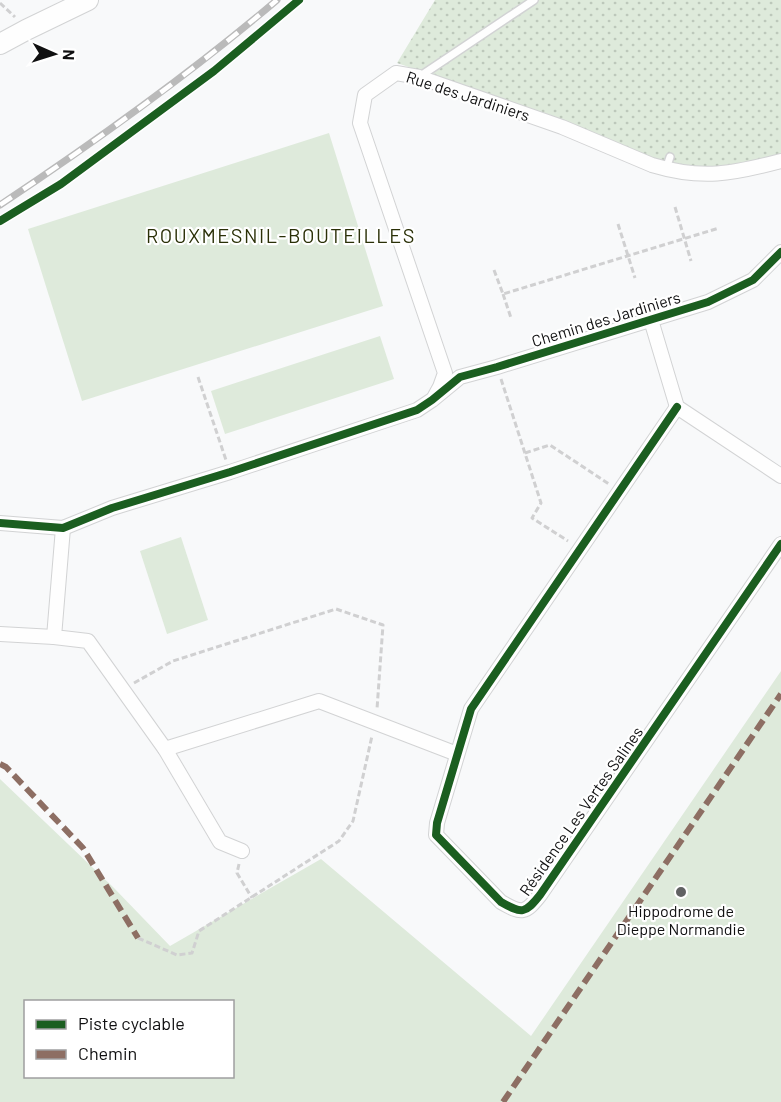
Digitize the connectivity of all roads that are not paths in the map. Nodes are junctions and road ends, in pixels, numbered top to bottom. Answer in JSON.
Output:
{"nodes":[{"id":1,"x":88,"y":0,"type":"edge"},
{"id":2,"x":534,"y":0,"type":"edge"},
{"id":3,"x":0,"y":44,"type":"edge"},
{"id":4,"x":419,"y":77,"type":"junction"},
{"id":5,"x":781,"y":161,"type":"edge"},
{"id":6,"x":781,"y":252,"type":"edge"},
{"id":7,"x":651,"y":320,"type":"junction"},
{"id":8,"x":432,"y":400,"type":"junction"},
{"id":9,"x":677,"y":407,"type":"junction"},
{"id":10,"x":781,"y":477,"type":"edge"},
{"id":11,"x":0,"y":523,"type":"edge"},
{"id":12,"x":63,"y":528,"type":"junction"},
{"id":13,"x":781,"y":544,"type":"edge"},
{"id":14,"x":0,"y":634,"type":"edge"},
{"id":15,"x":54,"y":637,"type":"junction"},
{"id":16,"x":165,"y":749,"type":"junction"},
{"id":17,"x":457,"y":754,"type":"junction"},
{"id":18,"x":242,"y":851,"type":"road end"}],
"edges":[{"from":1,"to":3,"type":"main road"},
{"from":2,"to":4,"type":"lane"},
{"from":4,"to":5,"type":"street","name":"Rue des Jardiniers"},
{"from":4,"to":8,"type":"street","name":"Rue des Jardiniers"},
{"from":6,"to":7,"type":"street","name":"Chemin des Jardiniers"},
{"from":7,"to":8,"type":"street","name":"Chemin des Jardiniers"},
{"from":7,"to":9,"type":"street"},
{"from":8,"to":12,"type":"street","name":"Chemin des Jardiniers"},
{"from":9,"to":10,"type":"street"},
{"from":9,"to":17,"type":"street","name":"Résidence Les Vertes Salines"},
{"from":11,"to":12,"type":"street"},
{"from":12,"to":15,"type":"street"},
{"from":13,"to":17,"type":"street","name":"Résidence Les Vertes Salines"},
{"from":14,"to":15,"type":"street"},
{"from":15,"to":16,"type":"street"},
{"from":16,"to":17,"type":"street"},
{"from":16,"to":18,"type":"street"}]}
